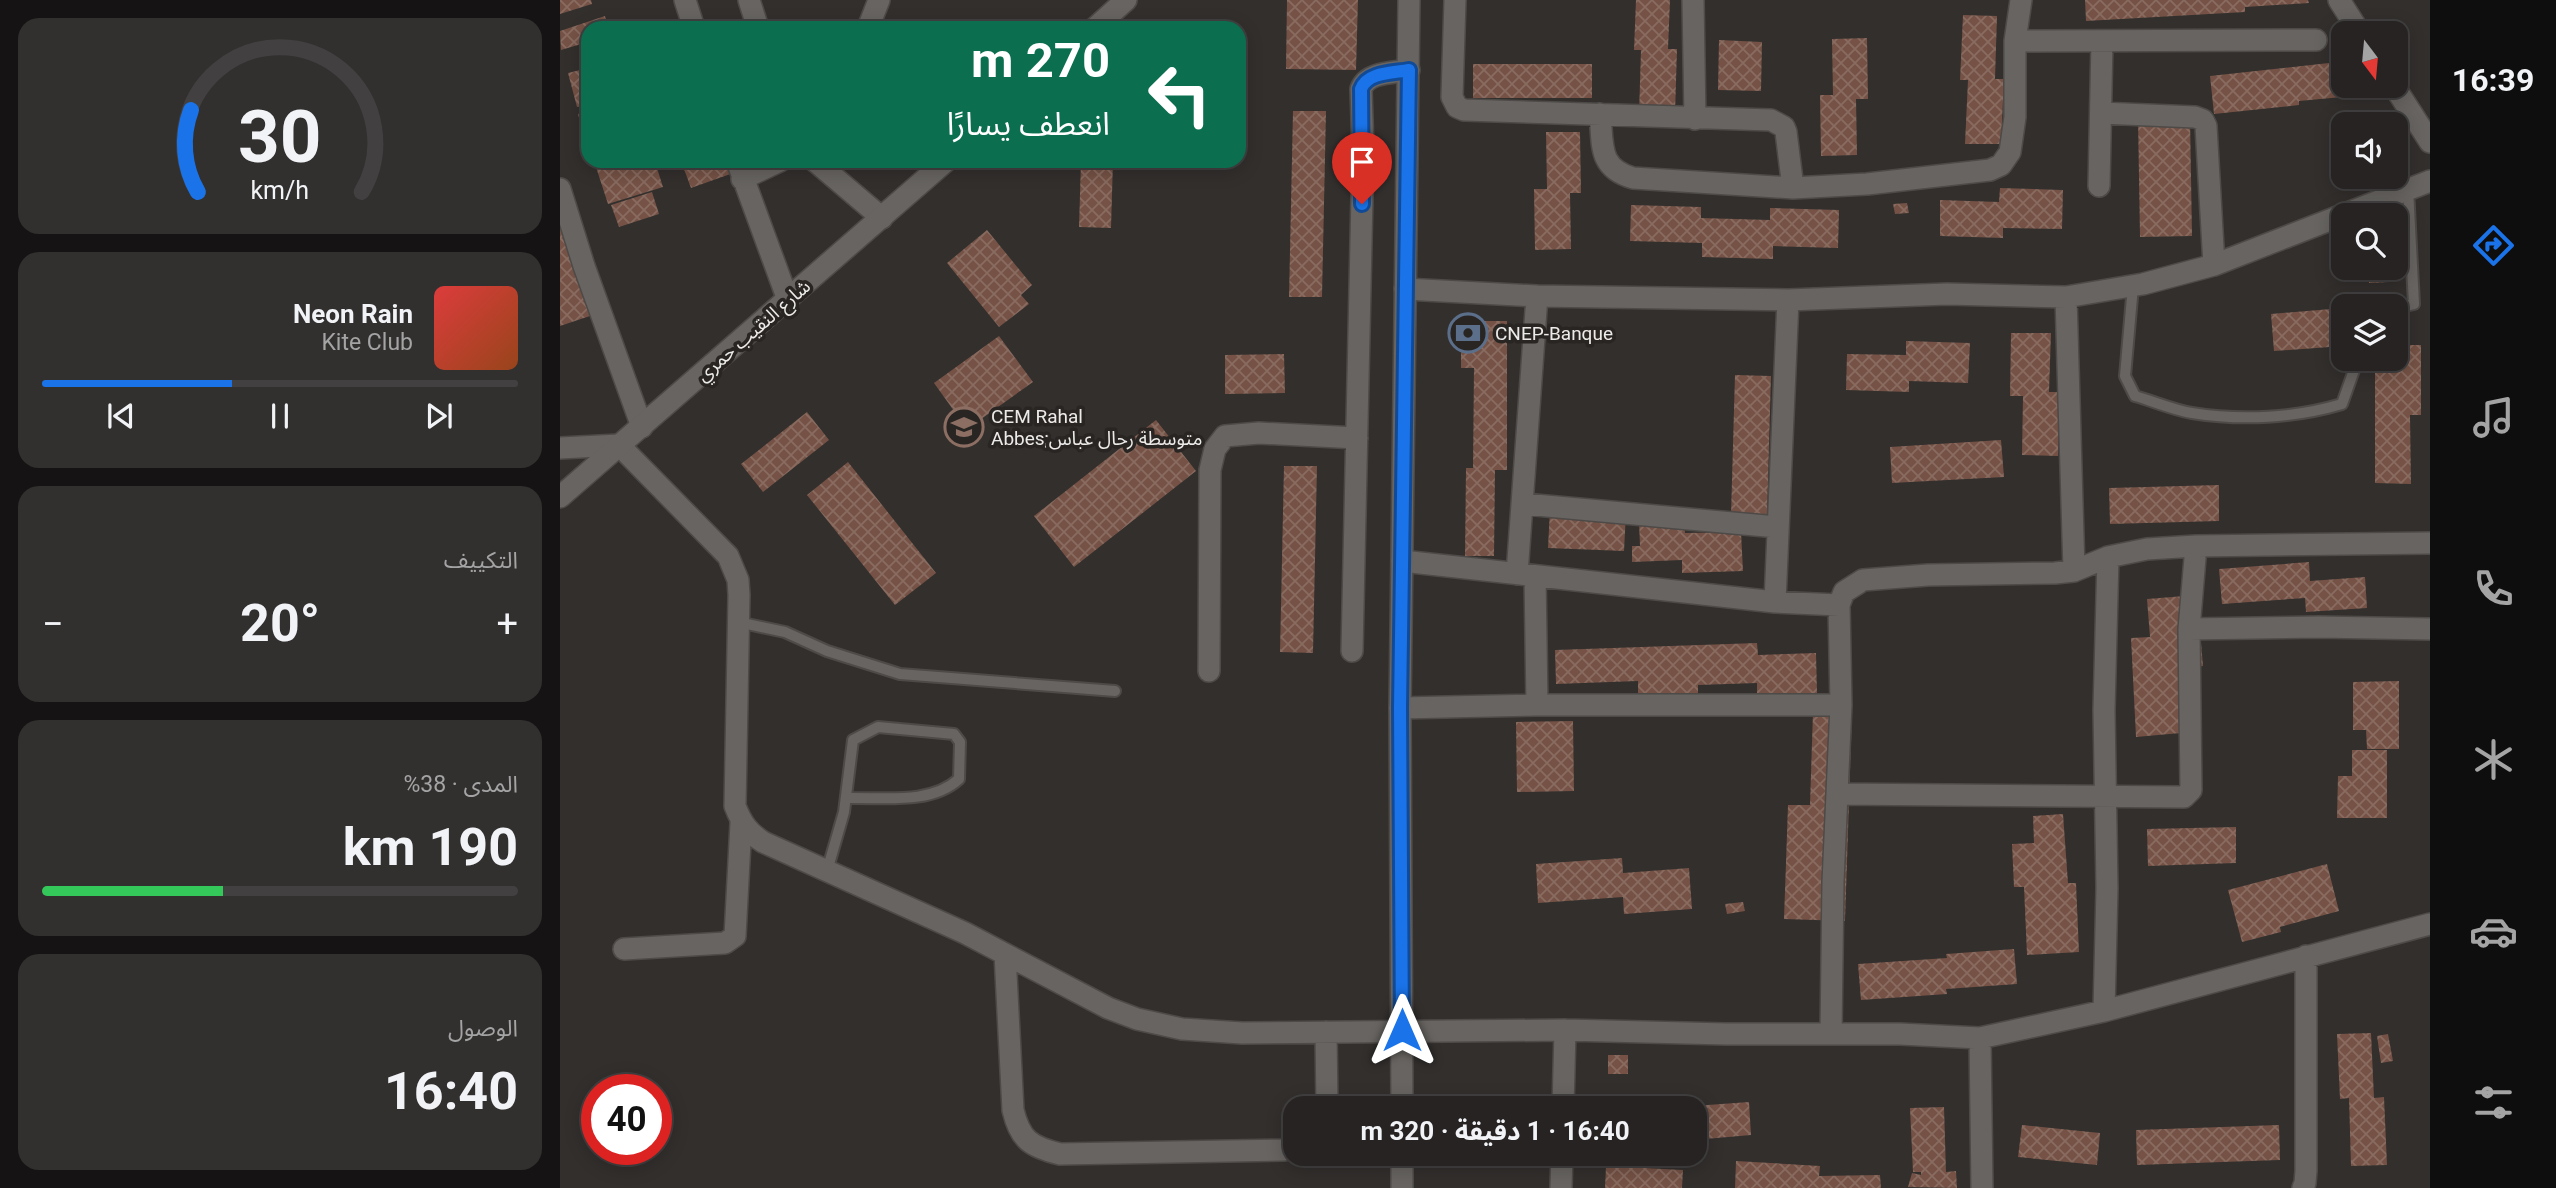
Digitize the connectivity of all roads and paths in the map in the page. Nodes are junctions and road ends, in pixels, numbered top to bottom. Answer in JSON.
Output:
{"nodes":[{"id":1,"x":685,"y":0,"type":"edge"},
{"id":2,"x":749,"y":0,"type":"edge"},
{"id":3,"x":880,"y":0,"type":"edge"},
{"id":4,"x":1126,"y":0,"type":"edge"},
{"id":5,"x":1409,"y":0,"type":"edge"},
{"id":6,"x":1455,"y":0,"type":"edge"},
{"id":7,"x":1693,"y":0,"type":"edge"},
{"id":8,"x":2021,"y":0,"type":"edge"},
{"id":9,"x":2339,"y":0,"type":"edge"},
{"id":10,"x":692,"y":21,"type":"edge"},
{"id":11,"x":756,"y":21,"type":"edge"},
{"id":12,"x":871,"y":21,"type":"edge"},
{"id":13,"x":1103,"y":21,"type":"edge"},
{"id":14,"x":2352,"y":21,"type":"edge"},
{"id":15,"x":2316,"y":40,"type":"dead end"},
{"id":16,"x":2015,"y":41,"type":"junction"},
{"id":17,"x":2102,"y":41,"type":"junction"},
{"id":18,"x":1409,"y":70,"type":"junction"},
{"id":19,"x":2402,"y":98,"type":"edge"},
{"id":20,"x":1600,"y":114,"type":"junction"},
{"id":21,"x":2101,"y":114,"type":"junction"},
{"id":22,"x":1695,"y":119,"type":"junction"},
{"id":23,"x":2430,"y":142,"type":"edge"},
{"id":24,"x":823,"y":168,"type":"edge"},
{"id":25,"x":938,"y":168,"type":"edge"},
{"id":26,"x":739,"y":170,"type":"edge"},
{"id":27,"x":2430,"y":181,"type":"edge"},
{"id":28,"x":2099,"y":186,"type":"dead end"},
{"id":29,"x":1793,"y":188,"type":"junction"},
{"id":30,"x":560,"y":189,"type":"edge"},
{"id":31,"x":2408,"y":189,"type":"junction"},
{"id":32,"x":882,"y":218,"type":"junction"},
{"id":33,"x":2214,"y":265,"type":"junction"},
{"id":34,"x":2133,"y":286,"type":"junction"},
{"id":35,"x":1405,"y":289,"type":"junction"},
{"id":36,"x":1537,"y":296,"type":"junction"},
{"id":37,"x":2066,"y":297,"type":"junction"},
{"id":38,"x":788,"y":300,"type":"junction"},
{"id":39,"x":1788,"y":300,"type":"junction"},
{"id":40,"x":2408,"y":307,"type":"edge"},
{"id":41,"x":2354,"y":371,"type":"edge"},
{"id":42,"x":642,"y":427,"type":"junction"},
{"id":43,"x":1357,"y":438,"type":"junction"},
{"id":44,"x":619,"y":445,"type":"junction"},
{"id":45,"x":560,"y":448,"type":"edge"},
{"id":46,"x":560,"y":497,"type":"edge"},
{"id":47,"x":1524,"y":504,"type":"junction"},
{"id":48,"x":1777,"y":527,"type":"junction"},
{"id":49,"x":2430,"y":543,"type":"edge"},
{"id":50,"x":2196,"y":545,"type":"junction"},
{"id":51,"x":2108,"y":557,"type":"junction"},
{"id":52,"x":1402,"y":561,"type":"junction"},
{"id":53,"x":2074,"y":571,"type":"junction"},
{"id":54,"x":1526,"y":575,"type":"junction"},
{"id":55,"x":1775,"y":602,"type":"junction"},
{"id":56,"x":1839,"y":605,"type":"junction"},
{"id":57,"x":738,"y":622,"type":"junction"},
{"id":58,"x":2189,"y":629,"type":"junction"},
{"id":59,"x":2430,"y":629,"type":"edge"},
{"id":60,"x":1352,"y":650,"type":"dead end"},
{"id":61,"x":1209,"y":671,"type":"dead end"},
{"id":62,"x":1115,"y":691,"type":"dead end"},
{"id":63,"x":1536,"y":705,"type":"junction"},
{"id":64,"x":1841,"y":705,"type":"junction"},
{"id":65,"x":1400,"y":708,"type":"junction"},
{"id":66,"x":1837,"y":794,"type":"junction"},
{"id":67,"x":2106,"y":797,"type":"junction"},
{"id":68,"x":846,"y":798,"type":"junction"},
{"id":69,"x":741,"y":823,"type":"junction"},
{"id":70,"x":827,"y":871,"type":"junction"},
{"id":71,"x":2430,"y":923,"type":"edge"},
{"id":72,"x":624,"y":949,"type":"dead end"},
{"id":73,"x":1005,"y":954,"type":"junction"},
{"id":74,"x":2306,"y":956,"type":"junction"},
{"id":75,"x":2104,"y":1011,"type":"junction"},
{"id":76,"x":1402,"y":1030,"type":"junction"},
{"id":77,"x":1565,"y":1030,"type":"junction"},
{"id":78,"x":1326,"y":1032,"type":"junction"},
{"id":79,"x":1831,"y":1034,"type":"junction"},
{"id":80,"x":1980,"y":1038,"type":"junction"},
{"id":81,"x":1327,"y":1096,"type":"edge"},
{"id":82,"x":1402,"y":1096,"type":"edge"},
{"id":83,"x":1563,"y":1096,"type":"edge"},
{"id":84,"x":1283,"y":1150,"type":"edge"},
{"id":85,"x":1402,"y":1166,"type":"edge"},
{"id":86,"x":1562,"y":1166,"type":"edge"},
{"id":87,"x":1402,"y":1188,"type":"edge"},
{"id":88,"x":1562,"y":1188,"type":"edge"},
{"id":89,"x":1982,"y":1188,"type":"edge"},
{"id":90,"x":2303,"y":1188,"type":"edge"}],
"edges":[{"from":1,"to":10,"type":"street"},
{"from":2,"to":11,"type":"street"},
{"from":3,"to":12,"type":"street"},
{"from":4,"to":13,"type":"street"},
{"from":5,"to":18,"type":"street"},
{"from":6,"to":20,"type":"street"},
{"from":7,"to":22,"type":"street"},
{"from":8,"to":16,"type":"street"},
{"from":9,"to":14,"type":"street"},
{"from":15,"to":17,"type":"street"},
{"from":16,"to":17,"type":"street"},
{"from":16,"to":29,"type":"street"},
{"from":17,"to":21,"type":"street"},
{"from":18,"to":35,"type":"street"},
{"from":18,"to":43,"type":"street"},
{"from":19,"to":23,"type":"street"},
{"from":20,"to":22,"type":"street"},
{"from":20,"to":29,"type":"street"},
{"from":21,"to":28,"type":"street"},
{"from":21,"to":33,"type":"street"},
{"from":22,"to":29,"type":"street"},
{"from":24,"to":32,"type":"street"},
{"from":25,"to":32,"type":"street","name":"شارع النقيب حمري"},
{"from":26,"to":38,"type":"street"},
{"from":27,"to":31,"type":"street"},
{"from":30,"to":42,"type":"street"},
{"from":31,"to":33,"type":"street"},
{"from":31,"to":40,"type":"lane"},
{"from":32,"to":38,"type":"street","name":"شارع النقيب حمري"},
{"from":33,"to":34,"type":"street"},
{"from":34,"to":37,"type":"street"},
{"from":34,"to":41,"type":"lane"},
{"from":35,"to":36,"type":"street"},
{"from":35,"to":52,"type":"street"},
{"from":36,"to":39,"type":"street"},
{"from":36,"to":47,"type":"street"},
{"from":37,"to":39,"type":"street"},
{"from":37,"to":53,"type":"street"},
{"from":38,"to":42,"type":"street","name":"شارع النقيب حمري"},
{"from":39,"to":48,"type":"street"},
{"from":42,"to":44,"type":"street","name":"شارع النقيب حمري"},
{"from":43,"to":60,"type":"street"},
{"from":43,"to":61,"type":"street"},
{"from":44,"to":45,"type":"street"},
{"from":44,"to":46,"type":"street","name":"شارع النقيب حمري"},
{"from":44,"to":57,"type":"street"},
{"from":47,"to":48,"type":"street"},
{"from":47,"to":54,"type":"street"},
{"from":48,"to":55,"type":"street"},
{"from":49,"to":50,"type":"street"},
{"from":50,"to":51,"type":"street"},
{"from":50,"to":58,"type":"street"},
{"from":51,"to":53,"type":"street"},
{"from":51,"to":67,"type":"street"},
{"from":52,"to":54,"type":"street"},
{"from":52,"to":65,"type":"street"},
{"from":53,"to":56,"type":"street"},
{"from":54,"to":55,"type":"street"},
{"from":54,"to":63,"type":"street"},
{"from":55,"to":56,"type":"street"},
{"from":56,"to":64,"type":"street"},
{"from":57,"to":62,"type":"lane"},
{"from":57,"to":69,"type":"street"},
{"from":58,"to":59,"type":"street"},
{"from":58,"to":67,"type":"street"},
{"from":63,"to":64,"type":"street"},
{"from":63,"to":65,"type":"street"},
{"from":64,"to":66,"type":"street"},
{"from":65,"to":76,"type":"street"},
{"from":66,"to":67,"type":"street"},
{"from":66,"to":79,"type":"street"},
{"from":67,"to":75,"type":"street"},
{"from":68,"to":68,"type":"lane"},
{"from":68,"to":70,"type":"lane"},
{"from":69,"to":70,"type":"street"},
{"from":69,"to":72,"type":"street"},
{"from":70,"to":73,"type":"street"},
{"from":71,"to":74,"type":"street"},
{"from":73,"to":78,"type":"street"},
{"from":73,"to":84,"type":"street"},
{"from":74,"to":75,"type":"street"},
{"from":74,"to":90,"type":"street"},
{"from":75,"to":80,"type":"street"},
{"from":76,"to":77,"type":"street"},
{"from":76,"to":78,"type":"street"},
{"from":76,"to":82,"type":"street"},
{"from":77,"to":79,"type":"street"},
{"from":77,"to":83,"type":"street"},
{"from":78,"to":81,"type":"street"},
{"from":79,"to":80,"type":"street"},
{"from":80,"to":89,"type":"street"},
{"from":85,"to":87,"type":"street"},
{"from":86,"to":88,"type":"street"}]}
